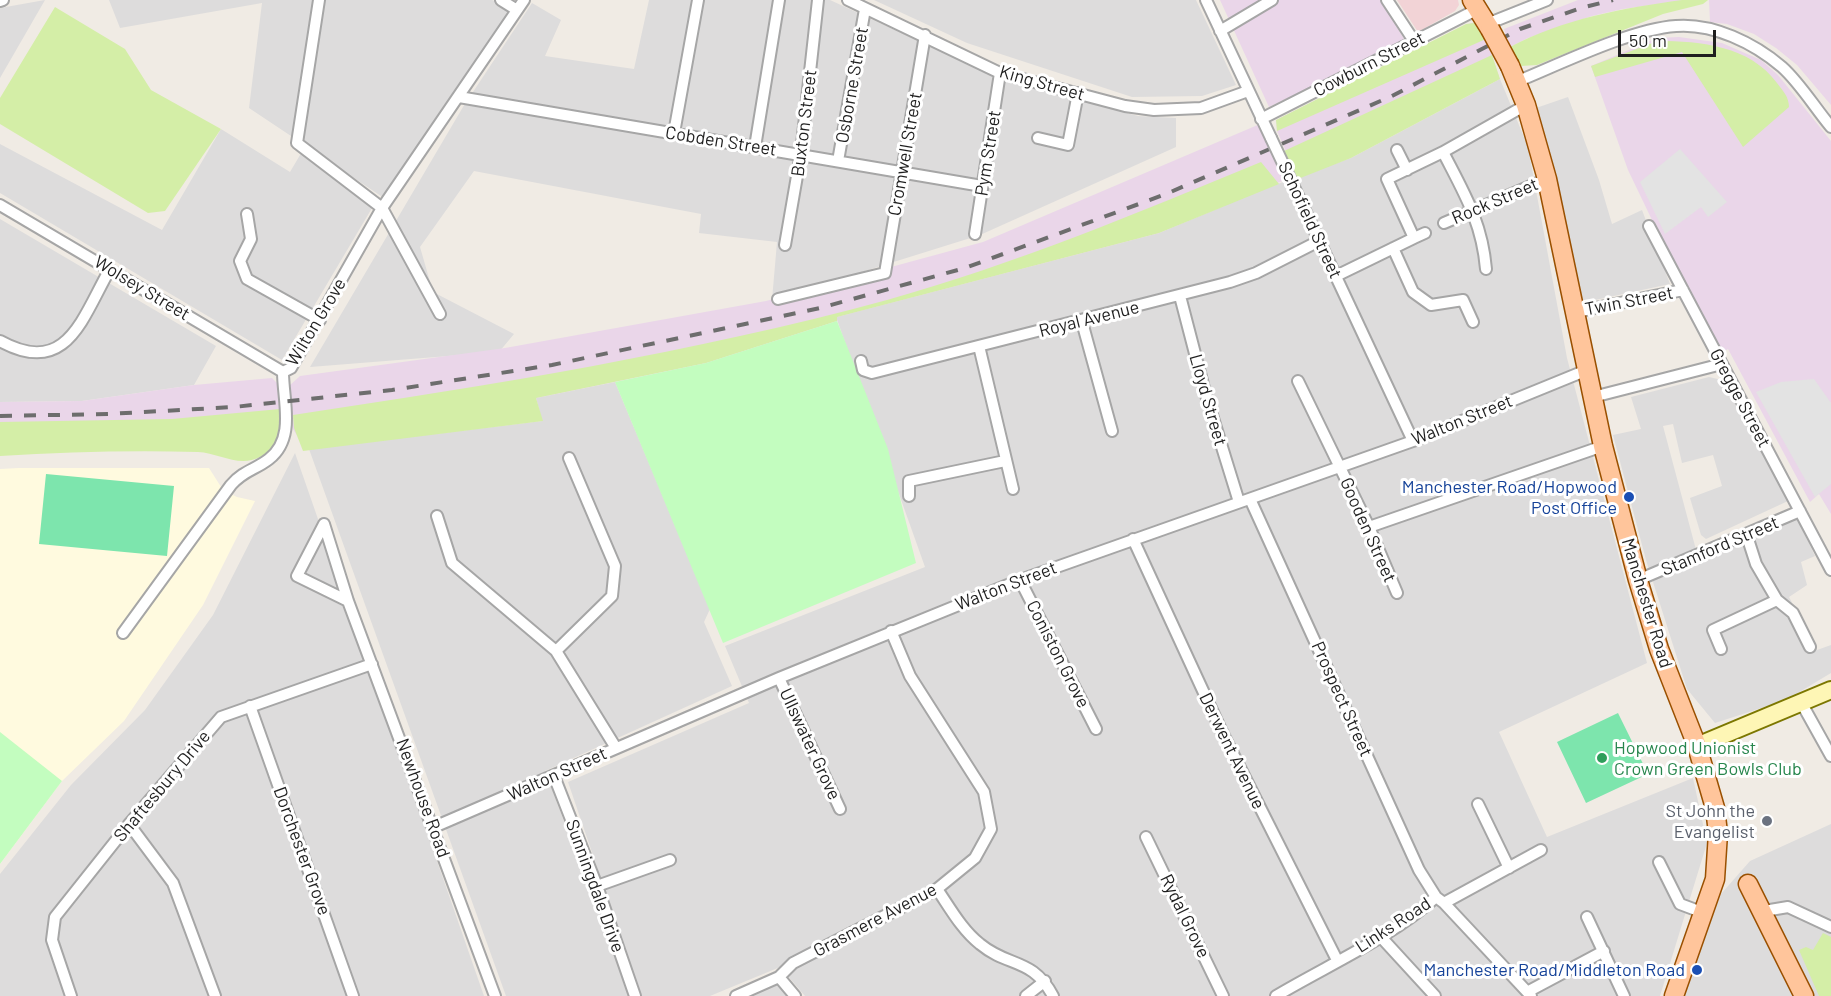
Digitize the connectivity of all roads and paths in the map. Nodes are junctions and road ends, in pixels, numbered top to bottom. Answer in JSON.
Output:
{"nodes":[{"id":1,"x":319,"y":0,"type":"edge"},
{"id":2,"x":501,"y":0,"type":"edge"},
{"id":3,"x":524,"y":0,"type":"edge"},
{"id":4,"x":698,"y":0,"type":"edge"},
{"id":5,"x":779,"y":0,"type":"edge"},
{"id":6,"x":818,"y":0,"type":"edge"},
{"id":7,"x":848,"y":0,"type":"edge"},
{"id":8,"x":1206,"y":0,"type":"edge"},
{"id":9,"x":1272,"y":0,"type":"edge"},
{"id":10,"x":1387,"y":0,"type":"edge"},
{"id":11,"x":1547,"y":0,"type":"edge"},
{"id":12,"x":865,"y":9,"type":"junction"},
{"id":13,"x":516,"y":10,"type":"junction"},
{"id":14,"x":1482,"y":15,"type":"edge"},
{"id":15,"x":1220,"y":31,"type":"junction"},
{"id":16,"x":925,"y":35,"type":"junction"},
{"id":17,"x":1414,"y":41,"type":"junction"},
{"id":18,"x":1000,"y":73,"type":"junction"},
{"id":19,"x":1513,"y":74,"type":"junction"},
{"id":20,"x":1248,"y":91,"type":"junction"},
{"id":21,"x":1077,"y":93,"type":"junction"},
{"id":22,"x":459,"y":97,"type":"junction"},
{"id":23,"x":1527,"y":105,"type":"junction"},
{"id":24,"x":1261,"y":118,"type":"junction"},
{"id":25,"x":1831,"y":128,"type":"edge"},
{"id":26,"x":674,"y":134,"type":"junction"},
{"id":27,"x":1038,"y":138,"type":"dead end"},
{"id":28,"x":755,"y":147,"type":"junction"},
{"id":29,"x":1397,"y":150,"type":"dead end"},
{"id":30,"x":1443,"y":152,"type":"junction"},
{"id":31,"x":801,"y":153,"type":"junction"},
{"id":32,"x":838,"y":161,"type":"junction"},
{"id":33,"x":1407,"y":170,"type":"junction"},
{"id":34,"x":903,"y":172,"type":"junction"},
{"id":35,"x":1547,"y":179,"type":"junction"},
{"id":36,"x":982,"y":186,"type":"junction"},
{"id":37,"x":0,"y":205,"type":"edge"},
{"id":38,"x":382,"y":208,"type":"junction"},
{"id":39,"x":1474,"y":212,"type":"junction"},
{"id":40,"x":247,"y":214,"type":"dead end"},
{"id":41,"x":1444,"y":223,"type":"dead end"},
{"id":42,"x":1649,"y":226,"type":"dead end"},
{"id":43,"x":1425,"y":233,"type":"dead end"},
{"id":44,"x":975,"y":234,"type":"dead end"},
{"id":45,"x":1414,"y":238,"type":"junction"},
{"id":46,"x":1319,"y":241,"type":"junction"},
{"id":47,"x":785,"y":245,"type":"dead end"},
{"id":48,"x":1393,"y":248,"type":"junction"},
{"id":49,"x":110,"y":269,"type":"junction"},
{"id":50,"x":1486,"y":269,"type":"dead end"},
{"id":51,"x":1335,"y":276,"type":"junction"},
{"id":52,"x":1683,"y":290,"type":"junction"},
{"id":53,"x":1180,"y":296,"type":"junction"},
{"id":54,"x":778,"y":299,"type":"dead end"},
{"id":55,"x":1576,"y":312,"type":"junction"},
{"id":56,"x":440,"y":314,"type":"dead end"},
{"id":57,"x":320,"y":320,"type":"junction"},
{"id":58,"x":1082,"y":322,"type":"junction"},
{"id":59,"x":1473,"y":322,"type":"dead end"},
{"id":60,"x":0,"y":341,"type":"edge"},
{"id":61,"x":979,"y":346,"type":"junction"},
{"id":62,"x":861,"y":361,"type":"dead end"},
{"id":63,"x":1722,"y":364,"type":"junction"},
{"id":64,"x":1587,"y":370,"type":"junction"},
{"id":65,"x":283,"y":372,"type":"junction"},
{"id":66,"x":1298,"y":381,"type":"dead end"},
{"id":67,"x":1593,"y":397,"type":"junction"},
{"id":68,"x":1112,"y":431,"type":"dead end"},
{"id":69,"x":1413,"y":441,"type":"junction"},
{"id":70,"x":1603,"y":446,"type":"junction"},
{"id":71,"x":569,"y":458,"type":"dead end"},
{"id":72,"x":1005,"y":461,"type":"junction"},
{"id":73,"x":1340,"y":467,"type":"junction"},
{"id":74,"x":1013,"y":489,"type":"dead end"},
{"id":75,"x":909,"y":496,"type":"dead end"},
{"id":76,"x":1245,"y":500,"type":"junction"},
{"id":77,"x":1800,"y":511,"type":"junction"},
{"id":78,"x":437,"y":516,"type":"dead end"},
{"id":79,"x":1369,"y":526,"type":"junction"},
{"id":80,"x":1747,"y":536,"type":"junction"},
{"id":81,"x":1133,"y":539,"type":"junction"},
{"id":82,"x":1831,"y":570,"type":"edge"},
{"id":83,"x":1020,"y":580,"type":"junction"},
{"id":84,"x":1638,"y":580,"type":"junction"},
{"id":85,"x":1397,"y":593,"type":"dead end"},
{"id":86,"x":1778,"y":600,"type":"junction"},
{"id":87,"x":348,"y":601,"type":"junction"},
{"id":88,"x":891,"y":632,"type":"junction"},
{"id":89,"x":123,"y":633,"type":"dead end"},
{"id":90,"x":1810,"y":647,"type":"dead end"},
{"id":91,"x":1721,"y":649,"type":"dead end"},
{"id":92,"x":556,"y":651,"type":"junction"},
{"id":93,"x":372,"y":664,"type":"junction"},
{"id":94,"x":779,"y":678,"type":"junction"},
{"id":95,"x":1831,"y":690,"type":"edge"},
{"id":96,"x":1802,"y":704,"type":"junction"},
{"id":97,"x":250,"y":706,"type":"junction"},
{"id":98,"x":1096,"y":729,"type":"dead end"},
{"id":99,"x":1697,"y":746,"type":"junction"},
{"id":100,"x":616,"y":748,"type":"junction"},
{"id":101,"x":1831,"y":756,"type":"edge"},
{"id":102,"x":554,"y":776,"type":"junction"},
{"id":103,"x":1478,"y":804,"type":"dead end"},
{"id":104,"x":840,"y":809,"type":"dead end"},
{"id":105,"x":129,"y":824,"type":"junction"},
{"id":106,"x":434,"y":827,"type":"junction"},
{"id":107,"x":1146,"y":837,"type":"dead end"},
{"id":108,"x":1541,"y":850,"type":"dead end"},
{"id":109,"x":670,"y":860,"type":"dead end"},
{"id":110,"x":1659,"y":862,"type":"dead end"},
{"id":111,"x":1509,"y":868,"type":"junction"},
{"id":112,"x":1749,"y":884,"type":"dead end"},
{"id":113,"x":597,"y":886,"type":"junction"},
{"id":114,"x":937,"y":889,"type":"junction"},
{"id":115,"x":1440,"y":900,"type":"junction"},
{"id":116,"x":1764,"y":911,"type":"junction"},
{"id":117,"x":1704,"y":914,"type":"junction"},
{"id":118,"x":1587,"y":917,"type":"dead end"},
{"id":119,"x":1831,"y":927,"type":"edge"},
{"id":120,"x":1380,"y":936,"type":"junction"},
{"id":121,"x":1604,"y":951,"type":"junction"},
{"id":122,"x":1337,"y":960,"type":"junction"},
{"id":123,"x":779,"y":977,"type":"junction"},
{"id":124,"x":1045,"y":981,"type":"junction"},
{"id":125,"x":1530,"y":994,"type":"edge"},
{"id":126,"x":71,"y":996,"type":"edge"},
{"id":127,"x":215,"y":996,"type":"edge"},
{"id":128,"x":353,"y":996,"type":"edge"},
{"id":129,"x":495,"y":996,"type":"edge"},
{"id":130,"x":635,"y":996,"type":"edge"},
{"id":131,"x":736,"y":996,"type":"edge"},
{"id":132,"x":795,"y":996,"type":"edge"},
{"id":133,"x":1026,"y":996,"type":"edge"},
{"id":134,"x":1053,"y":996,"type":"edge"},
{"id":135,"x":1223,"y":996,"type":"edge"},
{"id":136,"x":1276,"y":996,"type":"edge"},
{"id":137,"x":1435,"y":996,"type":"edge"},
{"id":138,"x":1624,"y":996,"type":"edge"},
{"id":139,"x":1674,"y":996,"type":"edge"},
{"id":140,"x":1804,"y":996,"type":"edge"}],
"edges":[{"from":1,"to":38,"type":"street"},
{"from":2,"to":13,"type":"street"},
{"from":3,"to":13,"type":"street","name":"Wilton Grove"},
{"from":4,"to":26,"type":"street"},
{"from":5,"to":28,"type":"street"},
{"from":6,"to":31,"type":"street","name":"Buxton Street"},
{"from":7,"to":12,"type":"street","name":"King Street"},
{"from":8,"to":15,"type":"street","name":"Schofield Street"},
{"from":9,"to":15,"type":"street"},
{"from":10,"to":17,"type":"street"},
{"from":11,"to":14,"type":"street","name":"Cowburn Street"},
{"from":12,"to":16,"type":"street","name":"King Street"},
{"from":12,"to":32,"type":"street","name":"Osborne Street"},
{"from":13,"to":22,"type":"street","name":"Wilton Grove"},
{"from":14,"to":17,"type":"street","name":"Cowburn Street"},
{"from":14,"to":19,"type":"main road","name":"Manchester Road","bridge":true},
{"from":15,"to":20,"type":"street","name":"Schofield Street"},
{"from":16,"to":18,"type":"street","name":"King Street"},
{"from":16,"to":34,"type":"street","name":"Cromwell Street"},
{"from":17,"to":24,"type":"street","name":"Cowburn Street"},
{"from":18,"to":21,"type":"street","name":"King Street"},
{"from":18,"to":36,"type":"street","name":"Pym Street"},
{"from":19,"to":23,"type":"main road","name":"Manchester Road"},
{"from":19,"to":25,"type":"street"},
{"from":20,"to":21,"type":"street","name":"King Street"},
{"from":20,"to":24,"type":"street","name":"Schofield Street"},
{"from":21,"to":27,"type":"street"},
{"from":22,"to":26,"type":"street","name":"Cobden Street"},
{"from":22,"to":38,"type":"street","name":"Wilton Grove"},
{"from":23,"to":30,"type":"street"},
{"from":23,"to":35,"type":"main road","name":"Manchester Road"},
{"from":24,"to":46,"type":"street","name":"Schofield Street","bridge":true},
{"from":26,"to":28,"type":"street","name":"Cobden Street"},
{"from":28,"to":31,"type":"street","name":"Cobden Street"},
{"from":29,"to":33,"type":"street"},
{"from":30,"to":33,"type":"street"},
{"from":30,"to":39,"type":"street"},
{"from":31,"to":32,"type":"street","name":"Cobden Street"},
{"from":31,"to":47,"type":"street","name":"Buxton Street"},
{"from":32,"to":34,"type":"street","name":"Cobden Street"},
{"from":33,"to":45,"type":"street"},
{"from":34,"to":36,"type":"street","name":"Cobden Street"},
{"from":34,"to":54,"type":"street","name":"Cromwell Street"},
{"from":35,"to":39,"type":"street","name":"Rock Street"},
{"from":35,"to":55,"type":"main road","name":"Manchester Road"},
{"from":36,"to":44,"type":"street","name":"Pym Street"},
{"from":37,"to":49,"type":"street","name":"Wolsey Street"},
{"from":38,"to":56,"type":"street"},
{"from":38,"to":57,"type":"street","name":"Wilton Grove"},
{"from":39,"to":41,"type":"street","name":"Rock Street"},
{"from":39,"to":50,"type":"street"},
{"from":40,"to":57,"type":"street"},
{"from":42,"to":52,"type":"street","name":"Gregge Street"},
{"from":43,"to":45,"type":"street"},
{"from":45,"to":48,"type":"street"},
{"from":46,"to":51,"type":"street","name":"Schofield Street"},
{"from":46,"to":53,"type":"street","name":"Royal Avenue"},
{"from":48,"to":51,"type":"street"},
{"from":48,"to":59,"type":"street"},
{"from":49,"to":60,"type":"street"},
{"from":49,"to":65,"type":"street","name":"Wolsey Street"},
{"from":51,"to":69,"type":"street","name":"Schofield Street"},
{"from":52,"to":55,"type":"street","name":"Twin Street"},
{"from":52,"to":63,"type":"street","name":"Gregge Street"},
{"from":53,"to":58,"type":"street","name":"Royal Avenue"},
{"from":53,"to":76,"type":"street","name":"Lloyd Street"},
{"from":55,"to":64,"type":"main road","name":"Manchester Road"},
{"from":57,"to":65,"type":"street","name":"Wilton Grove"},
{"from":58,"to":61,"type":"street","name":"Royal Avenue"},
{"from":58,"to":68,"type":"street"},
{"from":61,"to":62,"type":"street","name":"Royal Avenue"},
{"from":61,"to":72,"type":"street"},
{"from":63,"to":67,"type":"street"},
{"from":63,"to":77,"type":"street","name":"Gregge Street"},
{"from":64,"to":67,"type":"main road","name":"Manchester Road"},
{"from":64,"to":69,"type":"street","name":"Walton Street"},
{"from":65,"to":89,"type":"street","name":"Wilton Grove"},
{"from":66,"to":73,"type":"street","name":"Gooden Street"},
{"from":67,"to":70,"type":"main road","name":"Manchester Road"},
{"from":69,"to":73,"type":"street","name":"Walton Street"},
{"from":70,"to":79,"type":"street"},
{"from":70,"to":84,"type":"main road","name":"Manchester Road"},
{"from":71,"to":92,"type":"street"},
{"from":72,"to":74,"type":"street"},
{"from":72,"to":75,"type":"street"},
{"from":73,"to":76,"type":"street","name":"Walton Street"},
{"from":73,"to":79,"type":"street","name":"Gooden Street"},
{"from":76,"to":81,"type":"street","name":"Walton Street"},
{"from":76,"to":115,"type":"street","name":"Prospect Street"},
{"from":77,"to":80,"type":"street","name":"Stamford Street"},
{"from":77,"to":82,"type":"street","name":"Gregge Street"},
{"from":78,"to":92,"type":"street"},
{"from":79,"to":85,"type":"street","name":"Gooden Street"},
{"from":80,"to":84,"type":"street","name":"Stamford Street"},
{"from":80,"to":86,"type":"street"},
{"from":81,"to":83,"type":"street","name":"Walton Street"},
{"from":81,"to":122,"type":"street","name":"Derwent Avenue"},
{"from":83,"to":88,"type":"street","name":"Walton Street"},
{"from":83,"to":98,"type":"street","name":"Coniston Grove"},
{"from":84,"to":99,"type":"main road","name":"Manchester Road"},
{"from":86,"to":90,"type":"street"},
{"from":86,"to":91,"type":"street"},
{"from":87,"to":87,"type":"street","name":"Newhouse Road"},
{"from":87,"to":93,"type":"street","name":"Newhouse Road"},
{"from":88,"to":94,"type":"street","name":"Walton Street"},
{"from":88,"to":114,"type":"street","name":"Grasmere Avenue"},
{"from":92,"to":100,"type":"street"},
{"from":93,"to":97,"type":"street","name":"Shaftesbury Drive"},
{"from":93,"to":106,"type":"street","name":"Newhouse Road"},
{"from":94,"to":100,"type":"street","name":"Walton Street"},
{"from":94,"to":104,"type":"street","name":"Ullswater Grove"},
{"from":95,"to":96,"type":"street"},
{"from":96,"to":99,"type":"street"},
{"from":96,"to":101,"type":"street"},
{"from":97,"to":105,"type":"street","name":"Shaftesbury Drive"},
{"from":97,"to":128,"type":"street","name":"Dorchester Grove"},
{"from":99,"to":117,"type":"main road","name":"Manchester Road"},
{"from":100,"to":102,"type":"street","name":"Walton Street"},
{"from":102,"to":106,"type":"street","name":"Walton Street"},
{"from":102,"to":113,"type":"street","name":"Sunningdale Drive"},
{"from":103,"to":111,"type":"street"},
{"from":105,"to":126,"type":"street","name":"Shaftesbury Drive"},
{"from":105,"to":127,"type":"street"},
{"from":106,"to":129,"type":"street","name":"Newhouse Road"},
{"from":107,"to":135,"type":"street","name":"Rydal Grove"},
{"from":108,"to":111,"type":"street","name":"Links Road"},
{"from":109,"to":113,"type":"street"},
{"from":110,"to":117,"type":"street"},
{"from":111,"to":115,"type":"street","name":"Links Road"},
{"from":112,"to":116,"type":"main road"},
{"from":113,"to":130,"type":"street","name":"Sunningdale Drive"},
{"from":114,"to":123,"type":"street","name":"Grasmere Avenue"},
{"from":114,"to":124,"type":"street"},
{"from":115,"to":120,"type":"street","name":"Links Road"},
{"from":115,"to":125,"type":"street","name":"Prospect Street"},
{"from":116,"to":119,"type":"street"},
{"from":116,"to":140,"type":"main road"},
{"from":117,"to":139,"type":"main road","name":"Manchester Road"},
{"from":118,"to":121,"type":"street"},
{"from":120,"to":122,"type":"street","name":"Links Road"},
{"from":120,"to":137,"type":"street"},
{"from":121,"to":125,"type":"street"},
{"from":121,"to":138,"type":"street"},
{"from":122,"to":136,"type":"street","name":"Links Road"},
{"from":123,"to":131,"type":"street","name":"Grasmere Avenue"},
{"from":123,"to":132,"type":"street"},
{"from":124,"to":133,"type":"street"},
{"from":124,"to":134,"type":"street"}]}
